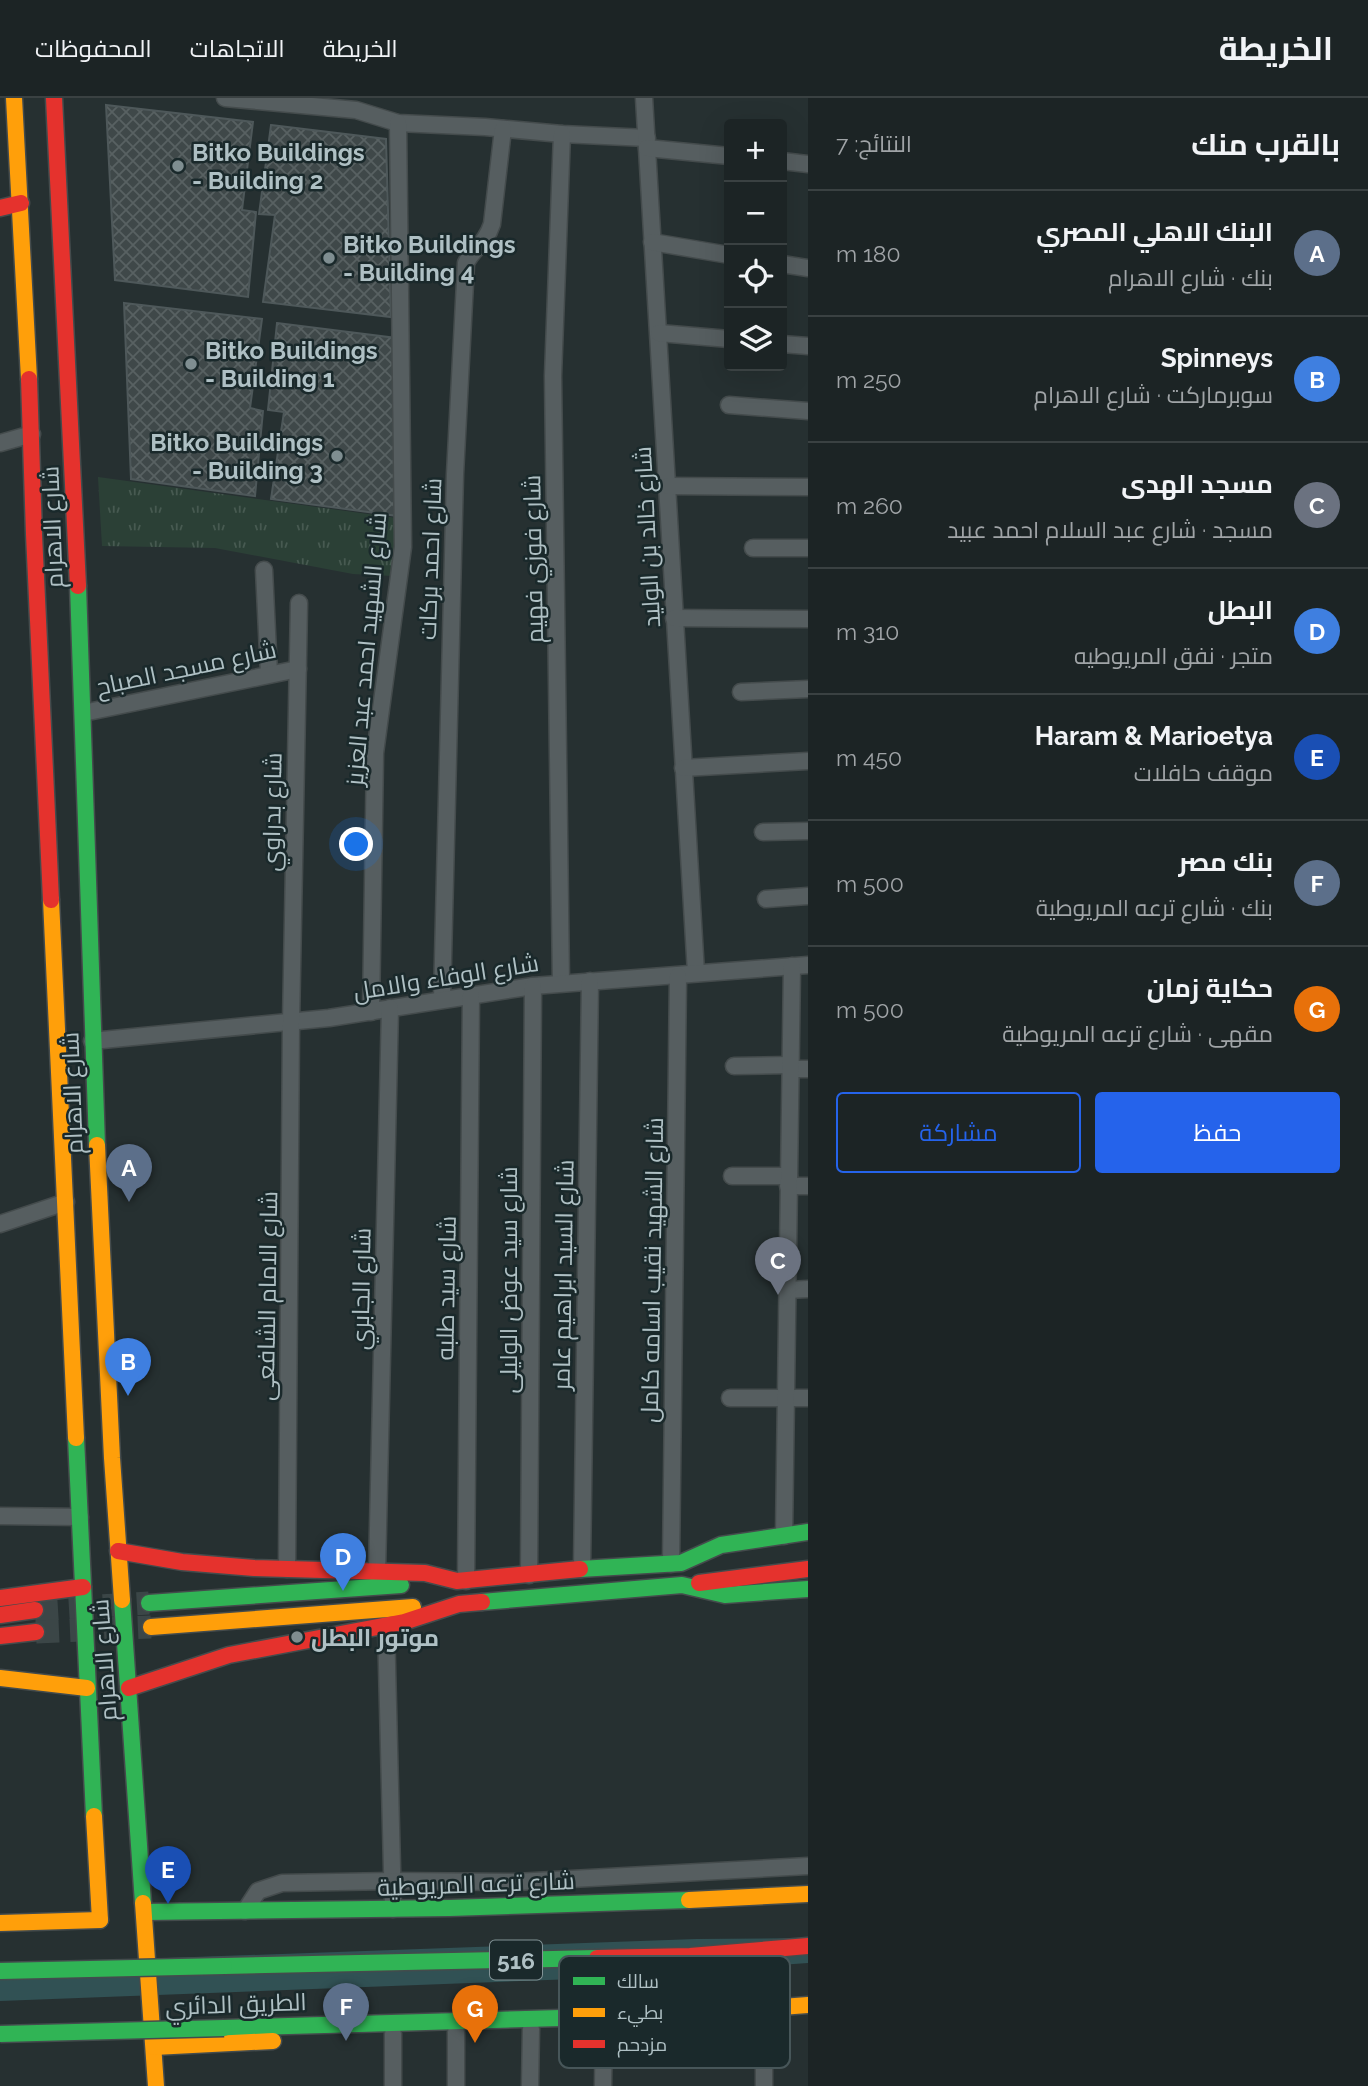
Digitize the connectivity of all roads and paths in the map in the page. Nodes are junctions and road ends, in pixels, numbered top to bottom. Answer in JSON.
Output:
{"nodes":[{"id":1,"x":14,"y":98,"type":"edge"},
{"id":2,"x":54,"y":98,"type":"edge"},
{"id":3,"x":225,"y":98,"type":"edge"},
{"id":4,"x":644,"y":98,"type":"edge"},
{"id":5,"x":398,"y":123,"type":"junction"},
{"id":6,"x":503,"y":130,"type":"junction"},
{"id":7,"x":562,"y":134,"type":"junction"},
{"id":8,"x":647,"y":143,"type":"junction"},
{"id":9,"x":724,"y":155,"type":"edge"},
{"id":10,"x":787,"y":162,"type":"edge"},
{"id":11,"x":808,"y":164,"type":"edge"},
{"id":12,"x":21,"y":203,"type":"junction"},
{"id":13,"x":0,"y":208,"type":"edge"},
{"id":14,"x":652,"y":242,"type":"junction"},
{"id":15,"x":724,"y":254,"type":"edge"},
{"id":16,"x":787,"y":265,"type":"edge"},
{"id":17,"x":808,"y":268,"type":"edge"},
{"id":18,"x":659,"y":333,"type":"junction"},
{"id":19,"x":724,"y":339,"type":"edge"},
{"id":20,"x":787,"y":344,"type":"edge"},
{"id":21,"x":808,"y":346,"type":"edge"},
{"id":22,"x":729,"y":405,"type":"dead end"},
{"id":23,"x":808,"y":411,"type":"edge"},
{"id":24,"x":32,"y":434,"type":"junction"},
{"id":25,"x":0,"y":443,"type":"edge"},
{"id":26,"x":668,"y":486,"type":"junction"},
{"id":27,"x":808,"y":487,"type":"edge"},
{"id":28,"x":753,"y":548,"type":"dead end"},
{"id":29,"x":808,"y":548,"type":"edge"},
{"id":30,"x":264,"y":570,"type":"dead end"},
{"id":31,"x":299,"y":603,"type":"dead end"},
{"id":32,"x":674,"y":618,"type":"junction"},
{"id":33,"x":808,"y":619,"type":"edge"},
{"id":34,"x":79,"y":620,"type":"junction"},
{"id":35,"x":40,"y":624,"type":"junction"},
{"id":36,"x":298,"y":668,"type":"junction"},
{"id":37,"x":270,"y":674,"type":"junction"},
{"id":38,"x":808,"y":690,"type":"edge"},
{"id":39,"x":741,"y":692,"type":"dead end"},
{"id":40,"x":42,"y":694,"type":"junction"},
{"id":41,"x":82,"y":694,"type":"junction"},
{"id":42,"x":83,"y":713,"type":"junction"},
{"id":43,"x":808,"y":761,"type":"edge"},
{"id":44,"x":683,"y":768,"type":"junction"},
{"id":45,"x":808,"y":831,"type":"edge"},
{"id":46,"x":763,"y":832,"type":"dead end"},
{"id":47,"x":808,"y":896,"type":"edge"},
{"id":48,"x":766,"y":899,"type":"dead end"},
{"id":49,"x":800,"y":966,"type":"edge"},
{"id":50,"x":696,"y":973,"type":"junction"},
{"id":51,"x":678,"y":976,"type":"junction"},
{"id":52,"x":590,"y":981,"type":"junction"},
{"id":53,"x":561,"y":983,"type":"junction"},
{"id":54,"x":533,"y":986,"type":"junction"},
{"id":55,"x":471,"y":995,"type":"junction"},
{"id":56,"x":442,"y":999,"type":"junction"},
{"id":57,"x":390,"y":1008,"type":"junction"},
{"id":58,"x":371,"y":1012,"type":"junction"},
{"id":59,"x":291,"y":1023,"type":"junction"},
{"id":60,"x":92,"y":1041,"type":"junction"},
{"id":61,"x":734,"y":1066,"type":"dead end"},
{"id":62,"x":790,"y":1067,"type":"junction"},
{"id":63,"x":808,"y":1069,"type":"edge"},
{"id":64,"x":732,"y":1176,"type":"dead end"},
{"id":65,"x":788,"y":1181,"type":"junction"},
{"id":66,"x":808,"y":1186,"type":"edge"},
{"id":67,"x":66,"y":1202,"type":"junction"},
{"id":68,"x":0,"y":1224,"type":"edge"},
{"id":69,"x":808,"y":1289,"type":"edge"},
{"id":70,"x":788,"y":1290,"type":"junction"},
{"id":71,"x":786,"y":1397,"type":"junction"},
{"id":72,"x":730,"y":1398,"type":"dead end"},
{"id":73,"x":808,"y":1398,"type":"edge"},
{"id":74,"x":0,"y":1516,"type":"edge"},
{"id":75,"x":80,"y":1517,"type":"junction"},
{"id":76,"x":808,"y":1532,"type":"edge"},
{"id":77,"x":784,"y":1536,"type":"junction"},
{"id":78,"x":808,"y":1548,"type":"edge"},
{"id":79,"x":118,"y":1551,"type":"junction"},
{"id":80,"x":676,"y":1564,"type":"junction"},
{"id":81,"x":287,"y":1569,"type":"junction"},
{"id":82,"x":582,"y":1569,"type":"junction"},
{"id":83,"x":808,"y":1569,"type":"edge"},
{"id":84,"x":377,"y":1571,"type":"junction"},
{"id":85,"x":529,"y":1575,"type":"junction"},
{"id":86,"x":461,"y":1581,"type":"junction"},
{"id":87,"x":682,"y":1585,"type":"junction"},
{"id":88,"x":83,"y":1587,"type":"junction"},
{"id":89,"x":808,"y":1590,"type":"edge"},
{"id":90,"x":0,"y":1598,"type":"edge"},
{"id":91,"x":149,"y":1603,"type":"tunnel mouth"},
{"id":92,"x":459,"y":1604,"type":"junction"},
{"id":93,"x":35,"y":1610,"type":"tunnel mouth"},
{"id":94,"x":0,"y":1615,"type":"edge"},
{"id":95,"x":386,"y":1625,"type":"junction"},
{"id":96,"x":150,"y":1627,"type":"tunnel mouth"},
{"id":97,"x":36,"y":1632,"type":"tunnel mouth"},
{"id":98,"x":0,"y":1636,"type":"edge"},
{"id":99,"x":0,"y":1678,"type":"edge"},
{"id":100,"x":87,"y":1688,"type":"junction"},
{"id":101,"x":129,"y":1688,"type":"junction"},
{"id":102,"x":808,"y":1866,"type":"edge"},
{"id":103,"x":392,"y":1881,"type":"junction"},
{"id":104,"x":808,"y":1894,"type":"edge"},
{"id":105,"x":393,"y":1909,"type":"junction"},
{"id":106,"x":245,"y":1911,"type":"junction"},
{"id":107,"x":145,"y":1912,"type":"junction"},
{"id":108,"x":0,"y":1923,"type":"edge"},
{"id":109,"x":808,"y":1947,"type":"edge"},
{"id":110,"x":691,"y":1956,"type":"edge"},
{"id":111,"x":559,"y":1959,"type":"edge"},
{"id":112,"x":0,"y":1971,"type":"edge"},
{"id":113,"x":808,"y":2005,"type":"edge"},
{"id":114,"x":790,"y":2006,"type":"edge"},
{"id":115,"x":559,"y":2018,"type":"edge"},
{"id":116,"x":808,"y":2019,"type":"edge"},
{"id":117,"x":790,"y":2020,"type":"edge"},
{"id":118,"x":559,"y":2027,"type":"edge"},
{"id":119,"x":531,"y":2029,"type":"junction"},
{"id":120,"x":456,"y":2032,"type":"junction"},
{"id":121,"x":0,"y":2034,"type":"edge"},
{"id":122,"x":393,"y":2034,"type":"junction"},
{"id":123,"x":154,"y":2041,"type":"junction"},
{"id":124,"x":603,"y":2068,"type":"edge"},
{"id":125,"x":764,"y":2068,"type":"edge"},
{"id":126,"x":156,"y":2086,"type":"edge"},
{"id":127,"x":393,"y":2086,"type":"edge"},
{"id":128,"x":456,"y":2086,"type":"edge"},
{"id":129,"x":530,"y":2086,"type":"edge"},
{"id":130,"x":603,"y":2086,"type":"edge"},
{"id":131,"x":764,"y":2086,"type":"edge"}],
"edges":[{"from":1,"to":12,"type":"main road","name":"شارع الاهرام"},
{"from":2,"to":34,"type":"main road","name":"شارع الاهرام"},
{"from":3,"to":5,"type":"street"},
{"from":4,"to":8,"type":"street","name":"شارع خالد بن الوليد"},
{"from":5,"to":6,"type":"street"},
{"from":5,"to":58,"type":"street","name":"شارع الشهيد احمد عبد العزيز"},
{"from":6,"to":7,"type":"street"},
{"from":6,"to":56,"type":"street","name":"شارع احمد بركات"},
{"from":7,"to":8,"type":"street"},
{"from":7,"to":53,"type":"street","name":"شارع فوزي فهيم"},
{"from":8,"to":9,"type":"street"},
{"from":8,"to":14,"type":"street","name":"شارع خالد بن الوليد"},
{"from":10,"to":11,"type":"street"},
{"from":12,"to":13,"type":"main road"},
{"from":12,"to":24,"type":"main road","name":"شارع الاهرام"},
{"from":14,"to":15,"type":"street"},
{"from":14,"to":18,"type":"street","name":"شارع خالد بن الوليد"},
{"from":16,"to":17,"type":"street"},
{"from":18,"to":19,"type":"street"},
{"from":18,"to":26,"type":"street","name":"شارع خالد بن الوليد"},
{"from":20,"to":21,"type":"street"},
{"from":22,"to":23,"type":"street"},
{"from":24,"to":25,"type":"street"},
{"from":24,"to":35,"type":"main road","name":"شارع الاهرام"},
{"from":26,"to":27,"type":"street"},
{"from":26,"to":32,"type":"street","name":"شارع خالد بن الوليد"},
{"from":28,"to":29,"type":"street"},
{"from":30,"to":37,"type":"street"},
{"from":31,"to":36,"type":"street","name":"شارع بدراوي"},
{"from":32,"to":33,"type":"street"},
{"from":32,"to":44,"type":"street","name":"شارع خالد بن الوليد"},
{"from":34,"to":35,"type":"main road"},
{"from":34,"to":41,"type":"main road","name":"شارع الاهرام"},
{"from":35,"to":40,"type":"main road","name":"شارع الاهرام"},
{"from":36,"to":37,"type":"street","name":"شارع مسجد الصباح"},
{"from":36,"to":59,"type":"street","name":"شارع بدراوي"},
{"from":37,"to":42,"type":"street","name":"شارع مسجد الصباح"},
{"from":38,"to":39,"type":"street"},
{"from":40,"to":41,"type":"main road"},
{"from":40,"to":67,"type":"main road","name":"شارع الاهرام"},
{"from":41,"to":42,"type":"main road","name":"شارع الاهرام"},
{"from":42,"to":60,"type":"main road","name":"شارع الاهرام"},
{"from":43,"to":44,"type":"street"},
{"from":44,"to":50,"type":"street","name":"شارع خالد بن الوليد"},
{"from":45,"to":46,"type":"street"},
{"from":47,"to":48,"type":"street"},
{"from":49,"to":50,"type":"street","name":"شارع الوفاء والامل"},
{"from":49,"to":62,"type":"street"},
{"from":50,"to":51,"type":"street","name":"شارع الوفاء والامل"},
{"from":51,"to":52,"type":"street","name":"شارع الوفاء والامل"},
{"from":51,"to":80,"type":"street","name":"شارع الشهيد نقيب اسامه كامل"},
{"from":52,"to":53,"type":"street","name":"شارع الوفاء والامل"},
{"from":52,"to":82,"type":"street","name":"شارع السيد ابراهيم عامر"},
{"from":53,"to":54,"type":"street","name":"شارع الوفاء والامل"},
{"from":54,"to":55,"type":"street","name":"شارع الوفاء والامل"},
{"from":54,"to":85,"type":"street","name":"شارع سيد عوض الوليلى"},
{"from":55,"to":56,"type":"street","name":"شارع الوفاء والامل"},
{"from":55,"to":86,"type":"street","name":"شارع سيد طلبه"},
{"from":56,"to":57,"type":"street","name":"شارع الوفاء والامل"},
{"from":57,"to":58,"type":"street","name":"شارع الوفاء والامل"},
{"from":57,"to":84,"type":"street","name":"شارع الجابري"},
{"from":58,"to":59,"type":"street","name":"شارع الوفاء والامل"},
{"from":59,"to":60,"type":"street","name":"شارع الوفاء والامل"},
{"from":59,"to":81,"type":"street","name":"شارع الامام الشافعى"},
{"from":60,"to":79,"type":"main road","name":"شارع الاهرام"},
{"from":61,"to":62,"type":"street"},
{"from":62,"to":63,"type":"street"},
{"from":62,"to":65,"type":"street"},
{"from":64,"to":65,"type":"street"},
{"from":65,"to":66,"type":"street"},
{"from":65,"to":70,"type":"street"},
{"from":67,"to":68,"type":"street"},
{"from":67,"to":75,"type":"main road","name":"شارع الاهرام"},
{"from":69,"to":70,"type":"street"},
{"from":70,"to":71,"type":"street"},
{"from":71,"to":72,"type":"street"},
{"from":71,"to":73,"type":"street"},
{"from":71,"to":77,"type":"street"},
{"from":74,"to":75,"type":"street"},
{"from":75,"to":88,"type":"main road","name":"شارع الاهرام"},
{"from":76,"to":77,"type":"main road"},
{"from":77,"to":80,"type":"main road"},
{"from":78,"to":80,"type":"main road"},
{"from":79,"to":81,"type":"main road"},
{"from":79,"to":101,"type":"main road","name":"شارع الاهرام"},
{"from":80,"to":82,"type":"main road"},
{"from":81,"to":84,"type":"main road"},
{"from":82,"to":85,"type":"main road"},
{"from":83,"to":87,"type":"main road"},
{"from":84,"to":86,"type":"main road"},
{"from":85,"to":86,"type":"main road"},
{"from":86,"to":91,"type":"main road"},
{"from":87,"to":89,"type":"main road"},
{"from":87,"to":92,"type":"main road"},
{"from":88,"to":90,"type":"main road"},
{"from":88,"to":100,"type":"main road","name":"شارع الاهرام"},
{"from":92,"to":95,"type":"main road"},
{"from":92,"to":96,"type":"main road"},
{"from":93,"to":94,"type":"main road"},
{"from":95,"to":101,"type":"main road"},
{"from":95,"to":103,"type":"street"},
{"from":97,"to":98,"type":"main road"},
{"from":99,"to":100,"type":"main road"},
{"from":100,"to":108,"type":"main road","name":"شارع الاهرام"},
{"from":101,"to":107,"type":"main road","name":"شارع الاهرام"},
{"from":102,"to":103,"type":"street"},
{"from":103,"to":105,"type":"street"},
{"from":103,"to":106,"type":"street"},
{"from":104,"to":105,"type":"main road","name":"شارع ترعه المريوطية"},
{"from":105,"to":106,"type":"main road","name":"شارع ترعه المريوطية"},
{"from":106,"to":107,"type":"main road","name":"شارع ترعه المريوطية"},
{"from":107,"to":123,"type":"main road","name":"شارع الاهرام","bridge":true},
{"from":109,"to":110,"type":"main road","name":"الطريق الدائري","number":"516","bridge":true},
{"from":111,"to":112,"type":"main road","name":"الطريق الدائري","number":"516","bridge":true},
{"from":113,"to":114,"type":"main road","name":"الطريق الدائري","bridge":true},
{"from":115,"to":121,"type":"main road","name":"الطريق الدائري","bridge":true},
{"from":116,"to":117,"type":"main road"},
{"from":118,"to":119,"type":"main road"},
{"from":119,"to":120,"type":"main road"},
{"from":119,"to":129,"type":"street"},
{"from":120,"to":122,"type":"main road"},
{"from":120,"to":128,"type":"street"},
{"from":122,"to":123,"type":"main road"},
{"from":122,"to":127,"type":"street"},
{"from":123,"to":126,"type":"main road","name":"شارع الاهرام"},
{"from":124,"to":130,"type":"street"},
{"from":125,"to":131,"type":"street"}]}
